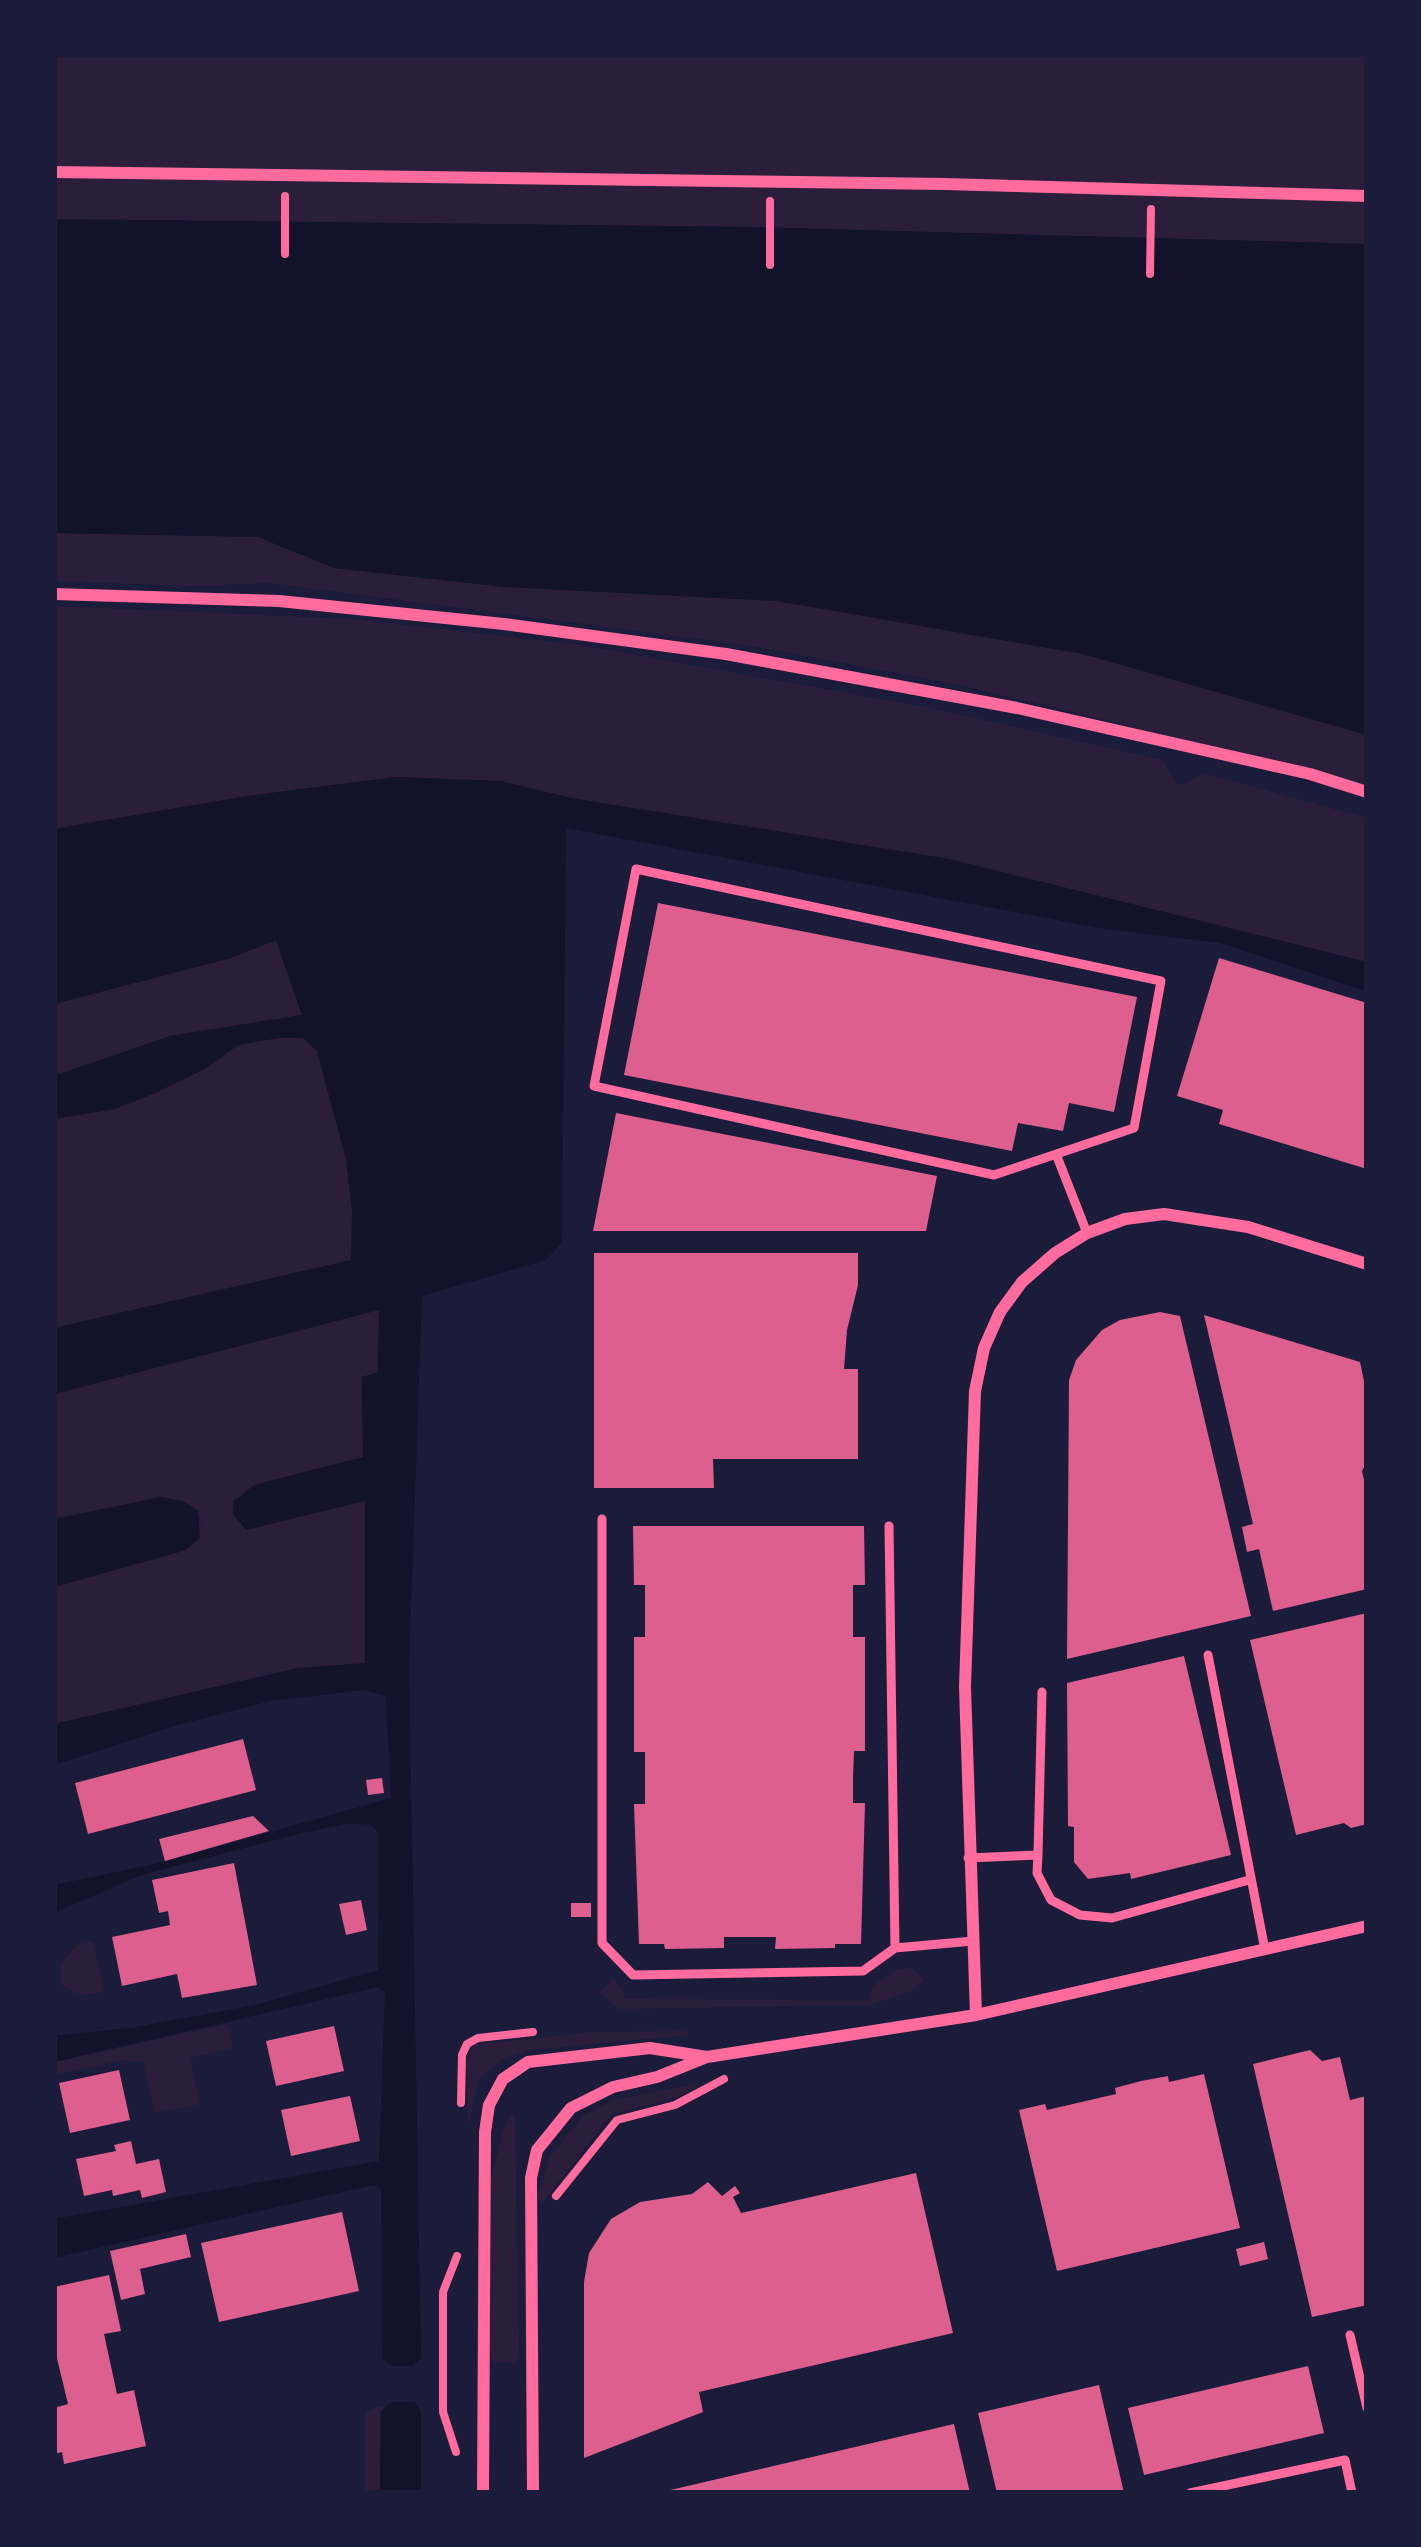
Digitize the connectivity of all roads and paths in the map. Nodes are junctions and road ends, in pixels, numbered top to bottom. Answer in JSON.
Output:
{"nodes":[{"id":1,"x":54,"y":172,"type":"edge"},
{"id":2,"x":286,"y":176,"type":"junction"},
{"id":3,"x":770,"y":182,"type":"junction"},
{"id":4,"x":1153,"y":191,"type":"junction"},
{"id":5,"x":1367,"y":196,"type":"edge"},
{"id":6,"x":285,"y":254,"type":"dead end"},
{"id":7,"x":770,"y":265,"type":"dead end"},
{"id":8,"x":1150,"y":274,"type":"dead end"},
{"id":9,"x":54,"y":594,"type":"edge"},
{"id":10,"x":1367,"y":792,"type":"edge"},
{"id":11,"x":1056,"y":1154,"type":"junction"},
{"id":12,"x":1088,"y":1234,"type":"junction"},
{"id":13,"x":1367,"y":1264,"type":"edge"},
{"id":14,"x":602,"y":1519,"type":"dead end"},
{"id":15,"x":889,"y":1526,"type":"dead end"},
{"id":16,"x":1208,"y":1655,"type":"dead end"},
{"id":17,"x":1042,"y":1692,"type":"dead end"},
{"id":18,"x":1038,"y":1855,"type":"junction"},
{"id":19,"x":968,"y":1858,"type":"junction"},
{"id":20,"x":1249,"y":1880,"type":"junction"},
{"id":21,"x":1367,"y":1926,"type":"edge"},
{"id":22,"x":973,"y":1941,"type":"junction"},
{"id":23,"x":895,"y":1948,"type":"junction"},
{"id":24,"x":1265,"y":1950,"type":"junction"},
{"id":25,"x":976,"y":2015,"type":"junction"},
{"id":26,"x":478,"y":2038,"type":"dead end"},
{"id":27,"x":764,"y":2050,"type":"junction"},
{"id":28,"x":707,"y":2057,"type":"junction"},
{"id":29,"x":461,"y":2125,"type":"dead end"},
{"id":30,"x":580,"y":2165,"type":"dead end"},
{"id":31,"x":460,"y":2241,"type":"dead end"},
{"id":32,"x":1350,"y":2335,"type":"dead end"},
{"id":33,"x":1367,"y":2408,"type":"edge"},
{"id":34,"x":459,"y":2463,"type":"dead end"},
{"id":35,"x":483,"y":2493,"type":"edge"},
{"id":36,"x":533,"y":2493,"type":"edge"},
{"id":37,"x":1190,"y":2493,"type":"edge"},
{"id":38,"x":1352,"y":2493,"type":"edge"}],
"edges":[{"from":1,"to":2,"type":"street"},
{"from":2,"to":3,"type":"street"},
{"from":2,"to":6,"type":"path"},
{"from":3,"to":4,"type":"street"},
{"from":3,"to":7,"type":"path"},
{"from":4,"to":5,"type":"street"},
{"from":4,"to":8,"type":"path"},
{"from":9,"to":10,"type":"street"},
{"from":11,"to":11,"type":"lane"},
{"from":11,"to":12,"type":"lane"},
{"from":12,"to":13,"type":"street"},
{"from":12,"to":19,"type":"street"},
{"from":14,"to":23,"type":"lane"},
{"from":15,"to":23,"type":"lane"},
{"from":16,"to":20,"type":"lane"},
{"from":17,"to":18,"type":"lane"},
{"from":18,"to":19,"type":"lane"},
{"from":18,"to":20,"type":"lane"},
{"from":19,"to":22,"type":"street"},
{"from":20,"to":24,"type":"lane"},
{"from":21,"to":24,"type":"street"},
{"from":22,"to":23,"type":"lane"},
{"from":22,"to":25,"type":"street"},
{"from":24,"to":25,"type":"street"},
{"from":25,"to":27,"type":"street"},
{"from":26,"to":29,"type":"path"},
{"from":27,"to":28,"type":"street"},
{"from":27,"to":30,"type":"path"},
{"from":28,"to":35,"type":"street"},
{"from":28,"to":36,"type":"street"},
{"from":31,"to":34,"type":"path"},
{"from":32,"to":33,"type":"lane"},
{"from":37,"to":38,"type":"lane"}]}
